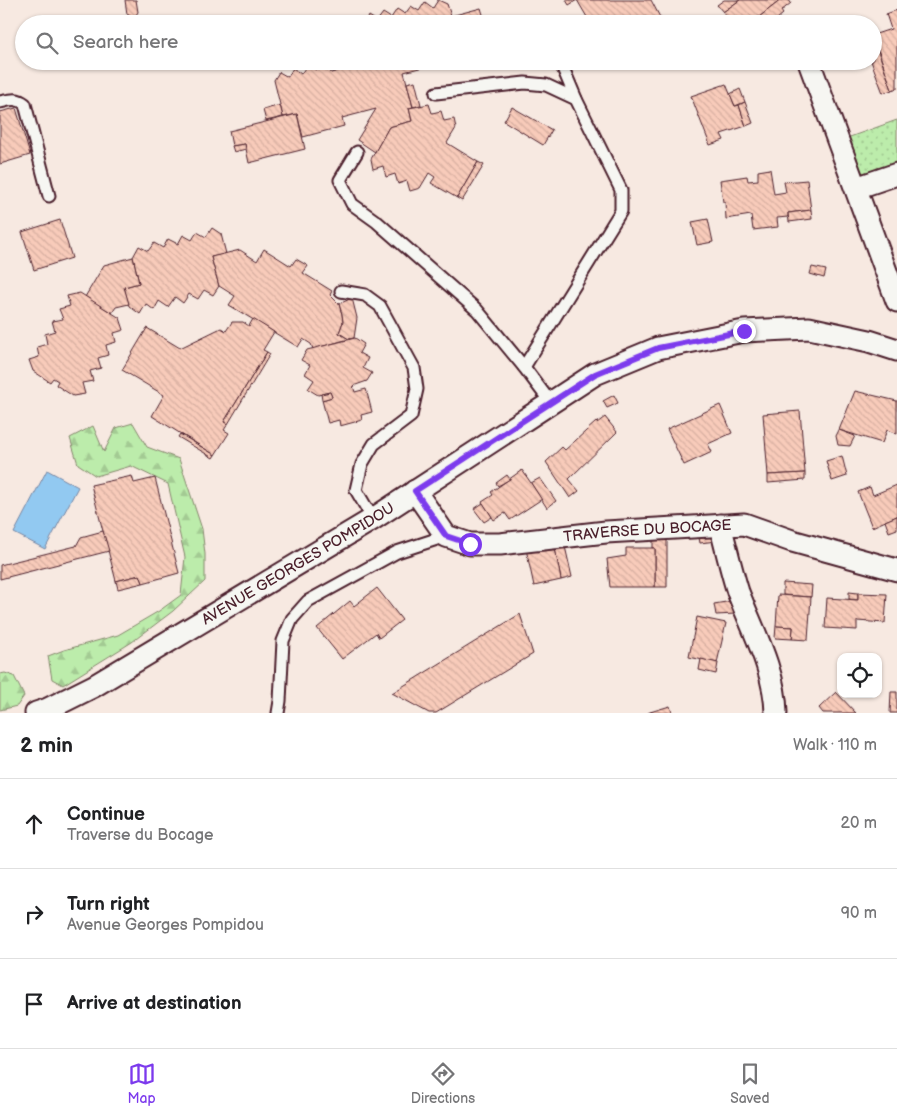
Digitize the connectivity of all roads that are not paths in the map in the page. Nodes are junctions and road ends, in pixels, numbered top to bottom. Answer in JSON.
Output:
{"nodes":[{"id":1,"x":564,"y":70,"type":"edge"},
{"id":2,"x":812,"y":70,"type":"edge"},
{"id":3,"x":436,"y":93,"type":"dead end"},
{"id":4,"x":576,"y":99,"type":"junction"},
{"id":5,"x":0,"y":102,"type":"edge"},
{"id":6,"x":357,"y":152,"type":"dead end"},
{"id":7,"x":897,"y":174,"type":"edge"},
{"id":8,"x":856,"y":188,"type":"junction"},
{"id":9,"x":49,"y":196,"type":"dead end"},
{"id":10,"x":341,"y":291,"type":"dead end"},
{"id":11,"x":897,"y":301,"type":"edge"},
{"id":12,"x":897,"y":350,"type":"edge"},
{"id":13,"x":524,"y":367,"type":"junction"},
{"id":14,"x":551,"y":403,"type":"junction"},
{"id":15,"x":415,"y":491,"type":"junction"},
{"id":16,"x":373,"y":519,"type":"junction"},
{"id":17,"x":720,"y":525,"type":"junction"},
{"id":18,"x":446,"y":536,"type":"junction"},
{"id":19,"x":897,"y":570,"type":"edge"},
{"id":20,"x":36,"y":713,"type":"edge"},
{"id":21,"x":278,"y":713,"type":"edge"},
{"id":22,"x":776,"y":713,"type":"edge"}],
"edges":[{"from":1,"to":4,"type":"lane"},
{"from":2,"to":8,"type":"street"},
{"from":3,"to":4,"type":"lane"},
{"from":4,"to":13,"type":"lane"},
{"from":5,"to":9,"type":"lane"},
{"from":6,"to":13,"type":"lane"},
{"from":7,"to":8,"type":"street"},
{"from":8,"to":11,"type":"street"},
{"from":10,"to":16,"type":"lane"},
{"from":12,"to":14,"type":"street","name":"AVENUE GEORGES POMPIDOU"},
{"from":13,"to":14,"type":"lane"},
{"from":14,"to":15,"type":"street","name":"AVENUE GEORGES POMPIDOU"},
{"from":15,"to":16,"type":"street","name":"AVENUE GEORGES POMPIDOU"},
{"from":15,"to":18,"type":"street"},
{"from":16,"to":20,"type":"street","name":"AVENUE GEORGES POMPIDOU"},
{"from":17,"to":18,"type":"street","name":"TRAVERSE DU BOCAGE"},
{"from":17,"to":19,"type":"street","name":"TRAVERSE DU BOCAGE"},
{"from":17,"to":22,"type":"street"},
{"from":18,"to":21,"type":"lane"}]}
